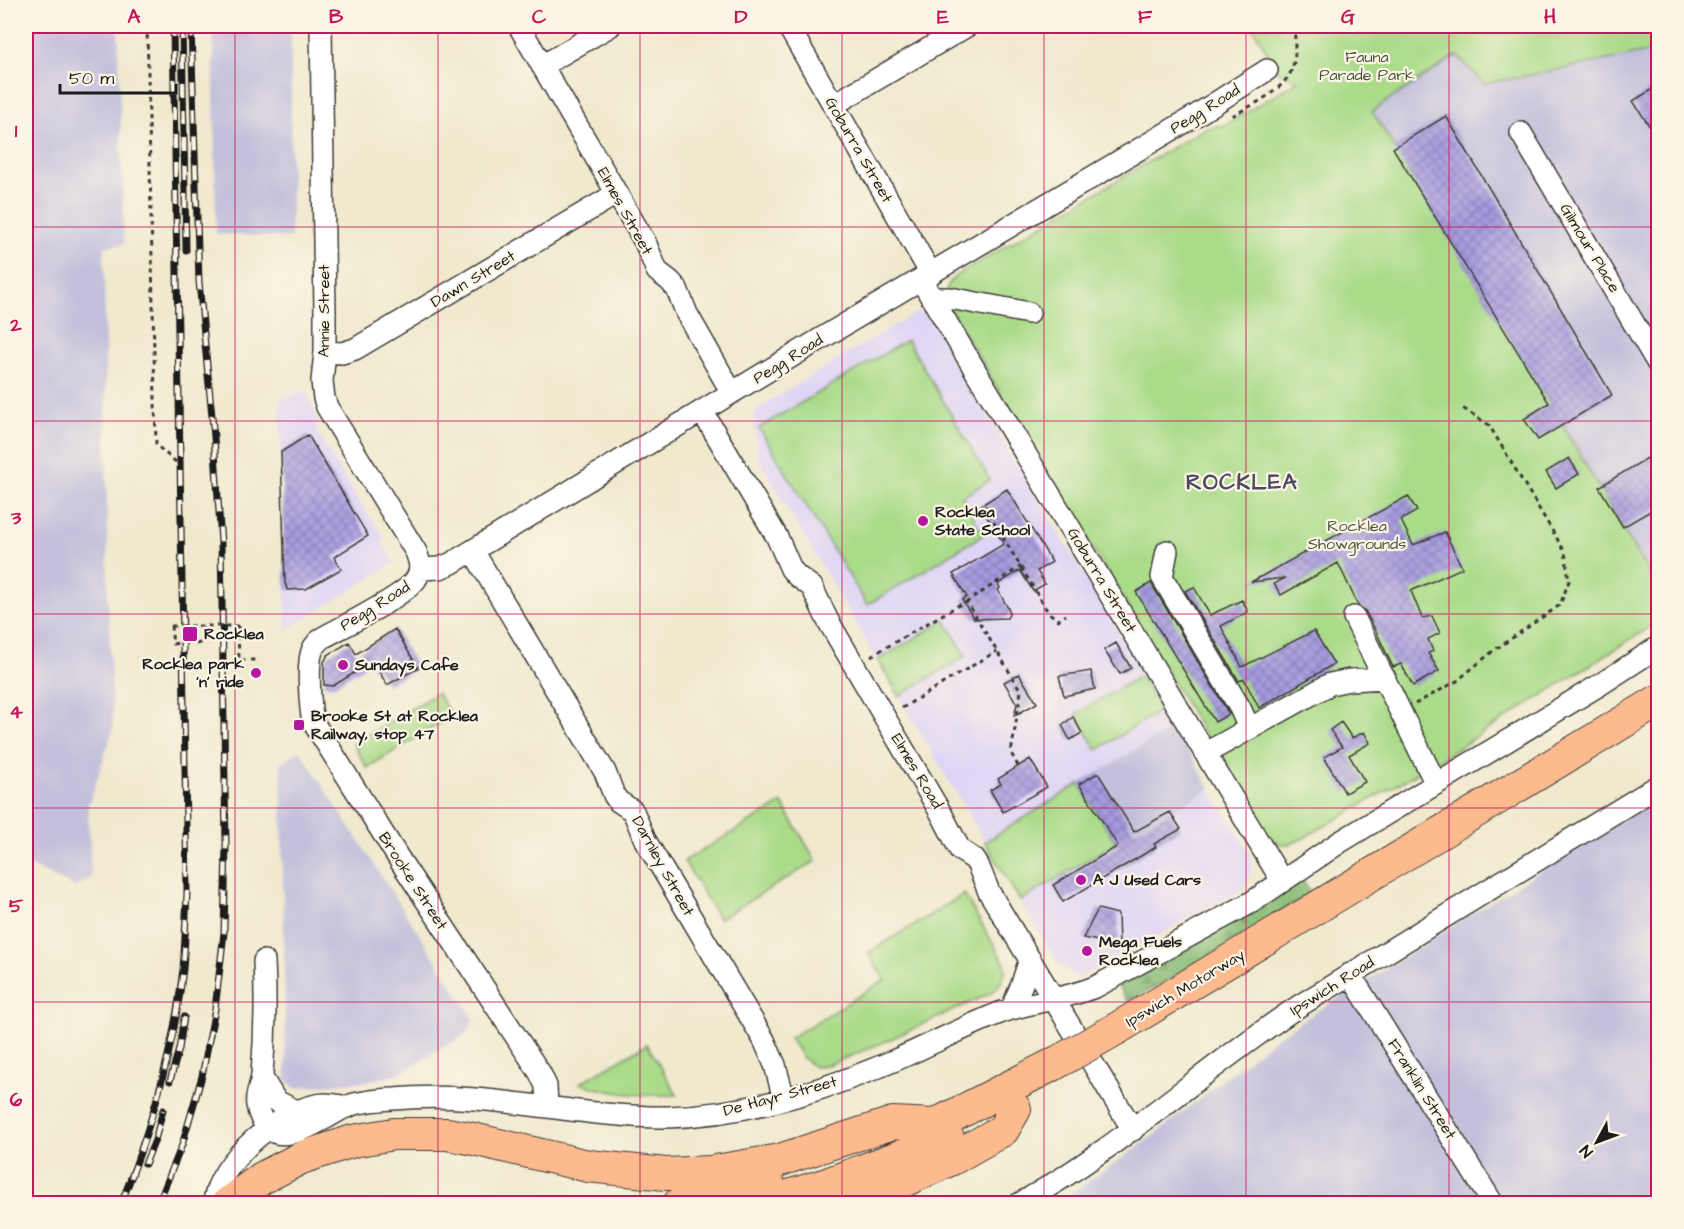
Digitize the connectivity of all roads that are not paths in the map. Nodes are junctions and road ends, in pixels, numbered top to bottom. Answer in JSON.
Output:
{"nodes":[{"id":1,"x":321,"y":26,"type":"edge"},
{"id":2,"x":519,"y":26,"type":"edge"},
{"id":3,"x":610,"y":26,"type":"edge"},
{"id":4,"x":788,"y":26,"type":"edge"},
{"id":5,"x":967,"y":26,"type":"edge"},
{"id":6,"x":542,"y":66,"type":"junction"},
{"id":7,"x":1268,"y":69,"type":"dead end"},
{"id":8,"x":833,"y":105,"type":"junction"},
{"id":9,"x":1521,"y":133,"type":"dead end"},
{"id":10,"x":616,"y":194,"type":"junction"},
{"id":11,"x":926,"y":277,"type":"junction"},
{"id":12,"x":932,"y":298,"type":"junction"},
{"id":13,"x":1029,"y":313,"type":"dead end"},
{"id":14,"x":326,"y":352,"type":"junction"},
{"id":15,"x":1659,"y":364,"type":"edge"},
{"id":16,"x":732,"y":393,"type":"junction"},
{"id":17,"x":702,"y":411,"type":"junction"},
{"id":18,"x":473,"y":551,"type":"junction"},
{"id":19,"x":1167,"y":551,"type":"dead end"},
{"id":20,"x":420,"y":569,"type":"junction"},
{"id":21,"x":1354,"y":617,"type":"dead end"},
{"id":22,"x":314,"y":646,"type":"joint"},
{"id":23,"x":1659,"y":647,"type":"edge"},
{"id":24,"x":1384,"y":678,"type":"junction"},
{"id":25,"x":1659,"y":701,"type":"edge"},
{"id":26,"x":1659,"y":727,"type":"edge"},
{"id":27,"x":1249,"y":728,"type":"junction"},
{"id":28,"x":1206,"y":753,"type":"junction"},
{"id":29,"x":1436,"y":784,"type":"junction"},
{"id":30,"x":1659,"y":786,"type":"edge"},
{"id":31,"x":1282,"y":881,"type":"junction"},
{"id":32,"x":1030,"y":958,"type":"junction"},
{"id":33,"x":264,"y":961,"type":"dead end"},
{"id":34,"x":1350,"y":974,"type":"junction"},
{"id":35,"x":1054,"y":998,"type":"junction"},
{"id":36,"x":1012,"y":1008,"type":"junction"},
{"id":37,"x":1123,"y":1037,"type":"junction"},
{"id":38,"x":1062,"y":1072,"type":"junction"},
{"id":39,"x":262,"y":1078,"type":"junction"},
{"id":40,"x":784,"y":1099,"type":"junction"},
{"id":41,"x":547,"y":1106,"type":"junction"},
{"id":42,"x":348,"y":1107,"type":"junction"},
{"id":43,"x":1015,"y":1109,"type":"junction"},
{"id":44,"x":299,"y":1112,"type":"junction"},
{"id":45,"x":935,"y":1125,"type":"junction"},
{"id":46,"x":268,"y":1128,"type":"junction"},
{"id":47,"x":1133,"y":1130,"type":"junction"},
{"id":48,"x":214,"y":1203,"type":"edge"},
{"id":49,"x":227,"y":1203,"type":"edge"},
{"id":50,"x":679,"y":1203,"type":"edge"},
{"id":51,"x":763,"y":1203,"type":"edge"},
{"id":52,"x":853,"y":1203,"type":"edge"},
{"id":53,"x":1018,"y":1203,"type":"edge"},
{"id":54,"x":1493,"y":1203,"type":"edge"}],
"edges":[{"from":1,"to":14,"type":"street","name":"Annie Street"},
{"from":2,"to":6,"type":"street","name":"Elmes Street"},
{"from":3,"to":6,"type":"street"},
{"from":4,"to":8,"type":"street","name":"Goburra Street"},
{"from":5,"to":8,"type":"street"},
{"from":6,"to":10,"type":"street","name":"Elmes Street"},
{"from":7,"to":11,"type":"street","name":"Pegg Road"},
{"from":8,"to":11,"type":"street","name":"Goburra Street"},
{"from":9,"to":15,"type":"street","name":"Gilmour Place"},
{"from":10,"to":14,"type":"street","name":"Dawn Street"},
{"from":10,"to":16,"type":"street","name":"Elmes Street"},
{"from":11,"to":12,"type":"street","name":"Goburra Street"},
{"from":11,"to":16,"type":"street","name":"Pegg Road"},
{"from":12,"to":13,"type":"street"},
{"from":12,"to":28,"type":"street","name":"Goburra Street"},
{"from":14,"to":20,"type":"street","name":"Annie Street"},
{"from":16,"to":17,"type":"street","name":"Pegg Road"},
{"from":17,"to":18,"type":"street","name":"Pegg Road"},
{"from":17,"to":32,"type":"street","name":"Elmes Road"},
{"from":18,"to":20,"type":"street","name":"Pegg Road"},
{"from":18,"to":40,"type":"street","name":"Darnley Street"},
{"from":19,"to":27,"type":"street"},
{"from":20,"to":22,"type":"street","name":"Pegg Road"},
{"from":21,"to":24,"type":"street"},
{"from":22,"to":41,"type":"street","name":"Brooke Street"},
{"from":23,"to":29,"type":"street"},
{"from":24,"to":27,"type":"street"},
{"from":24,"to":29,"type":"street"},
{"from":25,"to":37,"type":"highway","name":"Ipswich Motorway"},
{"from":26,"to":37,"type":"highway","name":"Ipswich Motorway"},
{"from":27,"to":28,"type":"street"},
{"from":28,"to":31,"type":"street","name":"Goburra Street"},
{"from":29,"to":31,"type":"street"},
{"from":30,"to":34,"type":"street","name":"Ipswich Road"},
{"from":31,"to":35,"type":"street"},
{"from":32,"to":35,"type":"street","name":"Elmes Road"},
{"from":32,"to":36,"type":"street"},
{"from":33,"to":39,"type":"street"},
{"from":34,"to":47,"type":"street","name":"Ipswich Road"},
{"from":34,"to":54,"type":"street","name":"Franklin Street"},
{"from":35,"to":36,"type":"street","name":"De Hayr Street"},
{"from":35,"to":47,"type":"street","name":"Elmes Road"},
{"from":36,"to":40,"type":"street","name":"De Hayr Street"},
{"from":37,"to":38,"type":"highway","name":"Ipswich Motorway","bridge":true},
{"from":38,"to":43,"type":"highway","name":"Ipswich Motorway"},
{"from":38,"to":45,"type":"highway","name":"Ipswich Motorway"},
{"from":39,"to":44,"type":"street"},
{"from":39,"to":46,"type":"street"},
{"from":40,"to":41,"type":"street","name":"De Hayr Street"},
{"from":41,"to":42,"type":"street","name":"De Hayr Street"},
{"from":42,"to":44,"type":"street","name":"De Hayr Street"},
{"from":42,"to":46,"type":"street","name":"De Hayr Street"},
{"from":43,"to":51,"type":"highway","name":"Ipswich Motorway"},
{"from":43,"to":52,"type":"highway"},
{"from":44,"to":46,"type":"street","name":"De Hayr Street"},
{"from":45,"to":49,"type":"highway"},
{"from":45,"to":50,"type":"highway","name":"Ipswich Motorway"},
{"from":46,"to":48,"type":"street","name":"De Hayr Street"},
{"from":47,"to":53,"type":"street","name":"Ipswich Road"}]}
